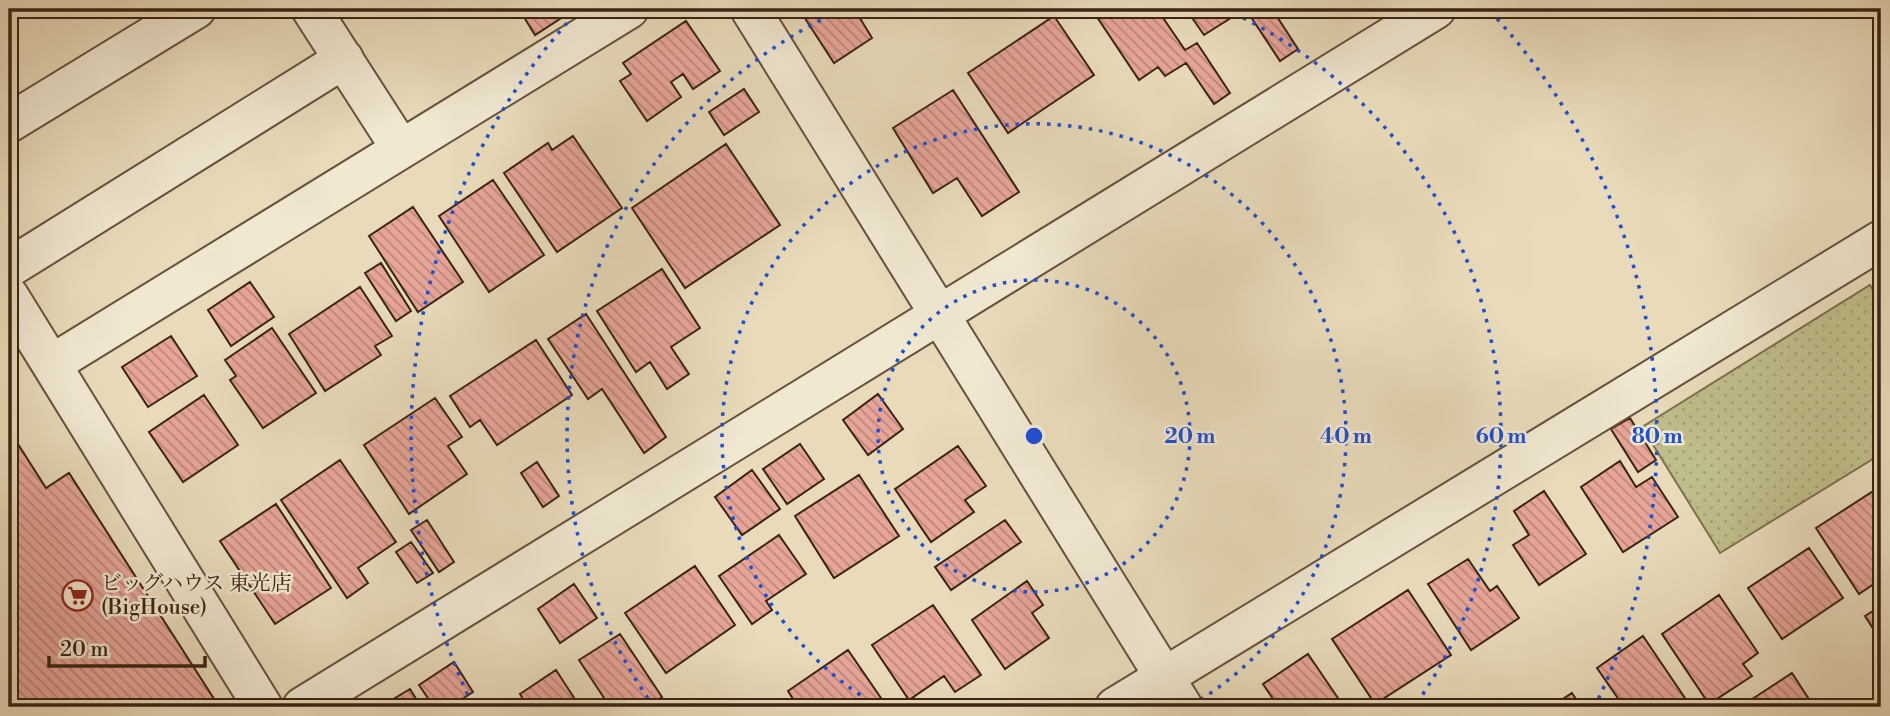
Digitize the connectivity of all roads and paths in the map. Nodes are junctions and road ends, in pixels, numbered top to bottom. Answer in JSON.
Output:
{"nodes":[{"id":1,"x":195,"y":9,"type":"edge"},
{"id":2,"x":312,"y":9,"type":"edge"},
{"id":3,"x":629,"y":9,"type":"edge"},
{"id":4,"x":750,"y":9,"type":"edge"},
{"id":5,"x":1436,"y":9,"type":"edge"},
{"id":6,"x":344,"y":59,"type":"junction"},
{"id":7,"x":9,"y":123,"type":"edge"},
{"id":8,"x":401,"y":149,"type":"junction"},
{"id":9,"x":1881,"y":240,"type":"edge"},
{"id":10,"x":9,"y":268,"type":"edge"},
{"id":11,"x":9,"y":296,"type":"edge"},
{"id":12,"x":940,"y":314,"type":"junction"},
{"id":13,"x":52,"y":364,"type":"junction"},
{"id":14,"x":1173,"y":692,"type":"edge"},
{"id":15,"x":263,"y":707,"type":"edge"},
{"id":16,"x":302,"y":707,"type":"edge"},
{"id":17,"x":1115,"y":707,"type":"edge"}],
"edges":[{"from":1,"to":7,"type":"street"},
{"from":2,"to":6,"type":"street"},
{"from":3,"to":8,"type":"street"},
{"from":4,"to":12,"type":"street"},
{"from":5,"to":12,"type":"street"},
{"from":6,"to":8,"type":"street"},
{"from":6,"to":10,"type":"street"},
{"from":8,"to":13,"type":"street"},
{"from":9,"to":14,"type":"street"},
{"from":11,"to":13,"type":"street"},
{"from":12,"to":14,"type":"street"},
{"from":12,"to":16,"type":"street"},
{"from":13,"to":15,"type":"street"},
{"from":14,"to":17,"type":"street"}]}
